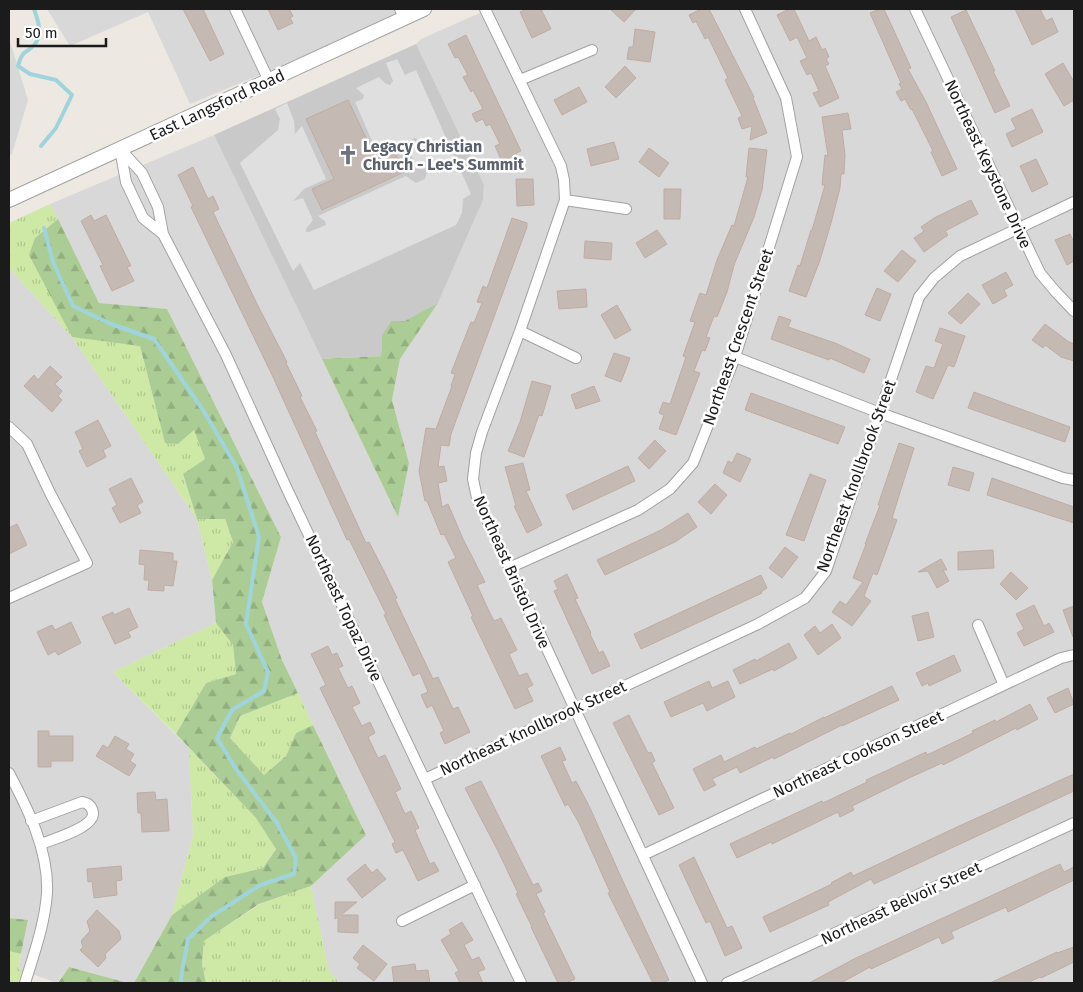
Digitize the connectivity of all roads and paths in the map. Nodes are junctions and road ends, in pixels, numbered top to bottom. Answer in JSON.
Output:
{"nodes":[{"id":1,"x":235,"y":9,"type":"edge"},
{"id":2,"x":424,"y":9,"type":"edge"},
{"id":3,"x":485,"y":9,"type":"edge"},
{"id":4,"x":745,"y":9,"type":"edge"},
{"id":5,"x":915,"y":9,"type":"edge"},
{"id":6,"x":402,"y":14,"type":"edge"},
{"id":7,"x":592,"y":50,"type":"dead end"},
{"id":8,"x":520,"y":80,"type":"junction"},
{"id":9,"x":269,"y":81,"type":"junction"},
{"id":10,"x":120,"y":149,"type":"junction"},
{"id":11,"x":9,"y":200,"type":"edge"},
{"id":12,"x":564,"y":200,"type":"junction"},
{"id":13,"x":1074,"y":202,"type":"edge"},
{"id":14,"x":626,"y":209,"type":"dead end"},
{"id":15,"x":1018,"y":228,"type":"junction"},
{"id":16,"x":163,"y":234,"type":"junction"},
{"id":17,"x":1074,"y":311,"type":"edge"},
{"id":18,"x":520,"y":331,"type":"junction"},
{"id":19,"x":735,"y":357,"type":"junction"},
{"id":20,"x":576,"y":358,"type":"dead end"},
{"id":21,"x":880,"y":412,"type":"junction"},
{"id":22,"x":9,"y":427,"type":"edge"},
{"id":23,"x":1074,"y":480,"type":"edge"},
{"id":24,"x":509,"y":568,"type":"junction"},
{"id":25,"x":9,"y":598,"type":"edge"},
{"id":26,"x":978,"y":625,"type":"dead end"},
{"id":27,"x":1074,"y":655,"type":"edge"},
{"id":28,"x":1004,"y":685,"type":"junction"},
{"id":29,"x":574,"y":709,"type":"junction"},
{"id":30,"x":9,"y":773,"type":"edge"},
{"id":31,"x":425,"y":779,"type":"junction"},
{"id":32,"x":31,"y":821,"type":"junction"},
{"id":33,"x":1074,"y":823,"type":"edge"},
{"id":34,"x":40,"y":844,"type":"junction"},
{"id":35,"x":643,"y":855,"type":"junction"},
{"id":36,"x":475,"y":885,"type":"junction"},
{"id":37,"x":402,"y":921,"type":"dead end"},
{"id":38,"x":25,"y":983,"type":"edge"},
{"id":39,"x":521,"y":983,"type":"edge"},
{"id":40,"x":702,"y":983,"type":"edge"},
{"id":41,"x":727,"y":983,"type":"edge"}],
"edges":[{"from":1,"to":9,"type":"street"},
{"from":2,"to":6,"type":"street","name":"East Langsford Road"},
{"from":3,"to":8,"type":"street","name":"Northeast Bristol Drive"},
{"from":4,"to":19,"type":"street","name":"Northeast Crescent Street"},
{"from":5,"to":15,"type":"street","name":"Northeast Keystone Drive"},
{"from":6,"to":9,"type":"street","name":"East Langsford Road"},
{"from":7,"to":8,"type":"street"},
{"from":8,"to":12,"type":"street","name":"Northeast Bristol Drive"},
{"from":9,"to":10,"type":"street","name":"East Langsford Road"},
{"from":10,"to":11,"type":"street","name":"East Langsford Road"},
{"from":10,"to":16,"type":"street","name":"Northeast Topaz Drive"},
{"from":10,"to":16,"type":"street","name":"Northeast Topaz Drive"},
{"from":12,"to":14,"type":"street"},
{"from":12,"to":18,"type":"street","name":"Northeast Bristol Drive"},
{"from":13,"to":15,"type":"street","name":"Northeast Knollbrook Street"},
{"from":15,"to":17,"type":"street","name":"Northeast Keystone Drive"},
{"from":15,"to":21,"type":"street","name":"Northeast Knollbrook Street"},
{"from":16,"to":31,"type":"street","name":"Northeast Topaz Drive"},
{"from":18,"to":20,"type":"street"},
{"from":18,"to":24,"type":"street","name":"Northeast Bristol Drive"},
{"from":19,"to":21,"type":"street"},
{"from":19,"to":24,"type":"street","name":"Northeast Crescent Street"},
{"from":21,"to":23,"type":"street"},
{"from":21,"to":29,"type":"street","name":"Northeast Knollbrook Street"},
{"from":22,"to":25,"type":"street"},
{"from":24,"to":29,"type":"street","name":"Northeast Bristol Drive"},
{"from":26,"to":28,"type":"street"},
{"from":27,"to":28,"type":"street","name":"Northeast Cookson Street"},
{"from":28,"to":35,"type":"street","name":"Northeast Cookson Street"},
{"from":29,"to":31,"type":"street","name":"Northeast Knollbrook Street"},
{"from":29,"to":35,"type":"street","name":"Northeast Bristol Drive"},
{"from":30,"to":32,"type":"street"},
{"from":31,"to":36,"type":"street","name":"Northeast Topaz Drive"},
{"from":32,"to":34,"type":"street"},
{"from":32,"to":34,"type":"street"},
{"from":33,"to":41,"type":"street","name":"Northeast Belvoir Street"},
{"from":34,"to":38,"type":"street"},
{"from":35,"to":40,"type":"street","name":"Northeast Bristol Drive"},
{"from":36,"to":37,"type":"street"},
{"from":36,"to":39,"type":"street","name":"Northeast Topaz Drive"}]}
